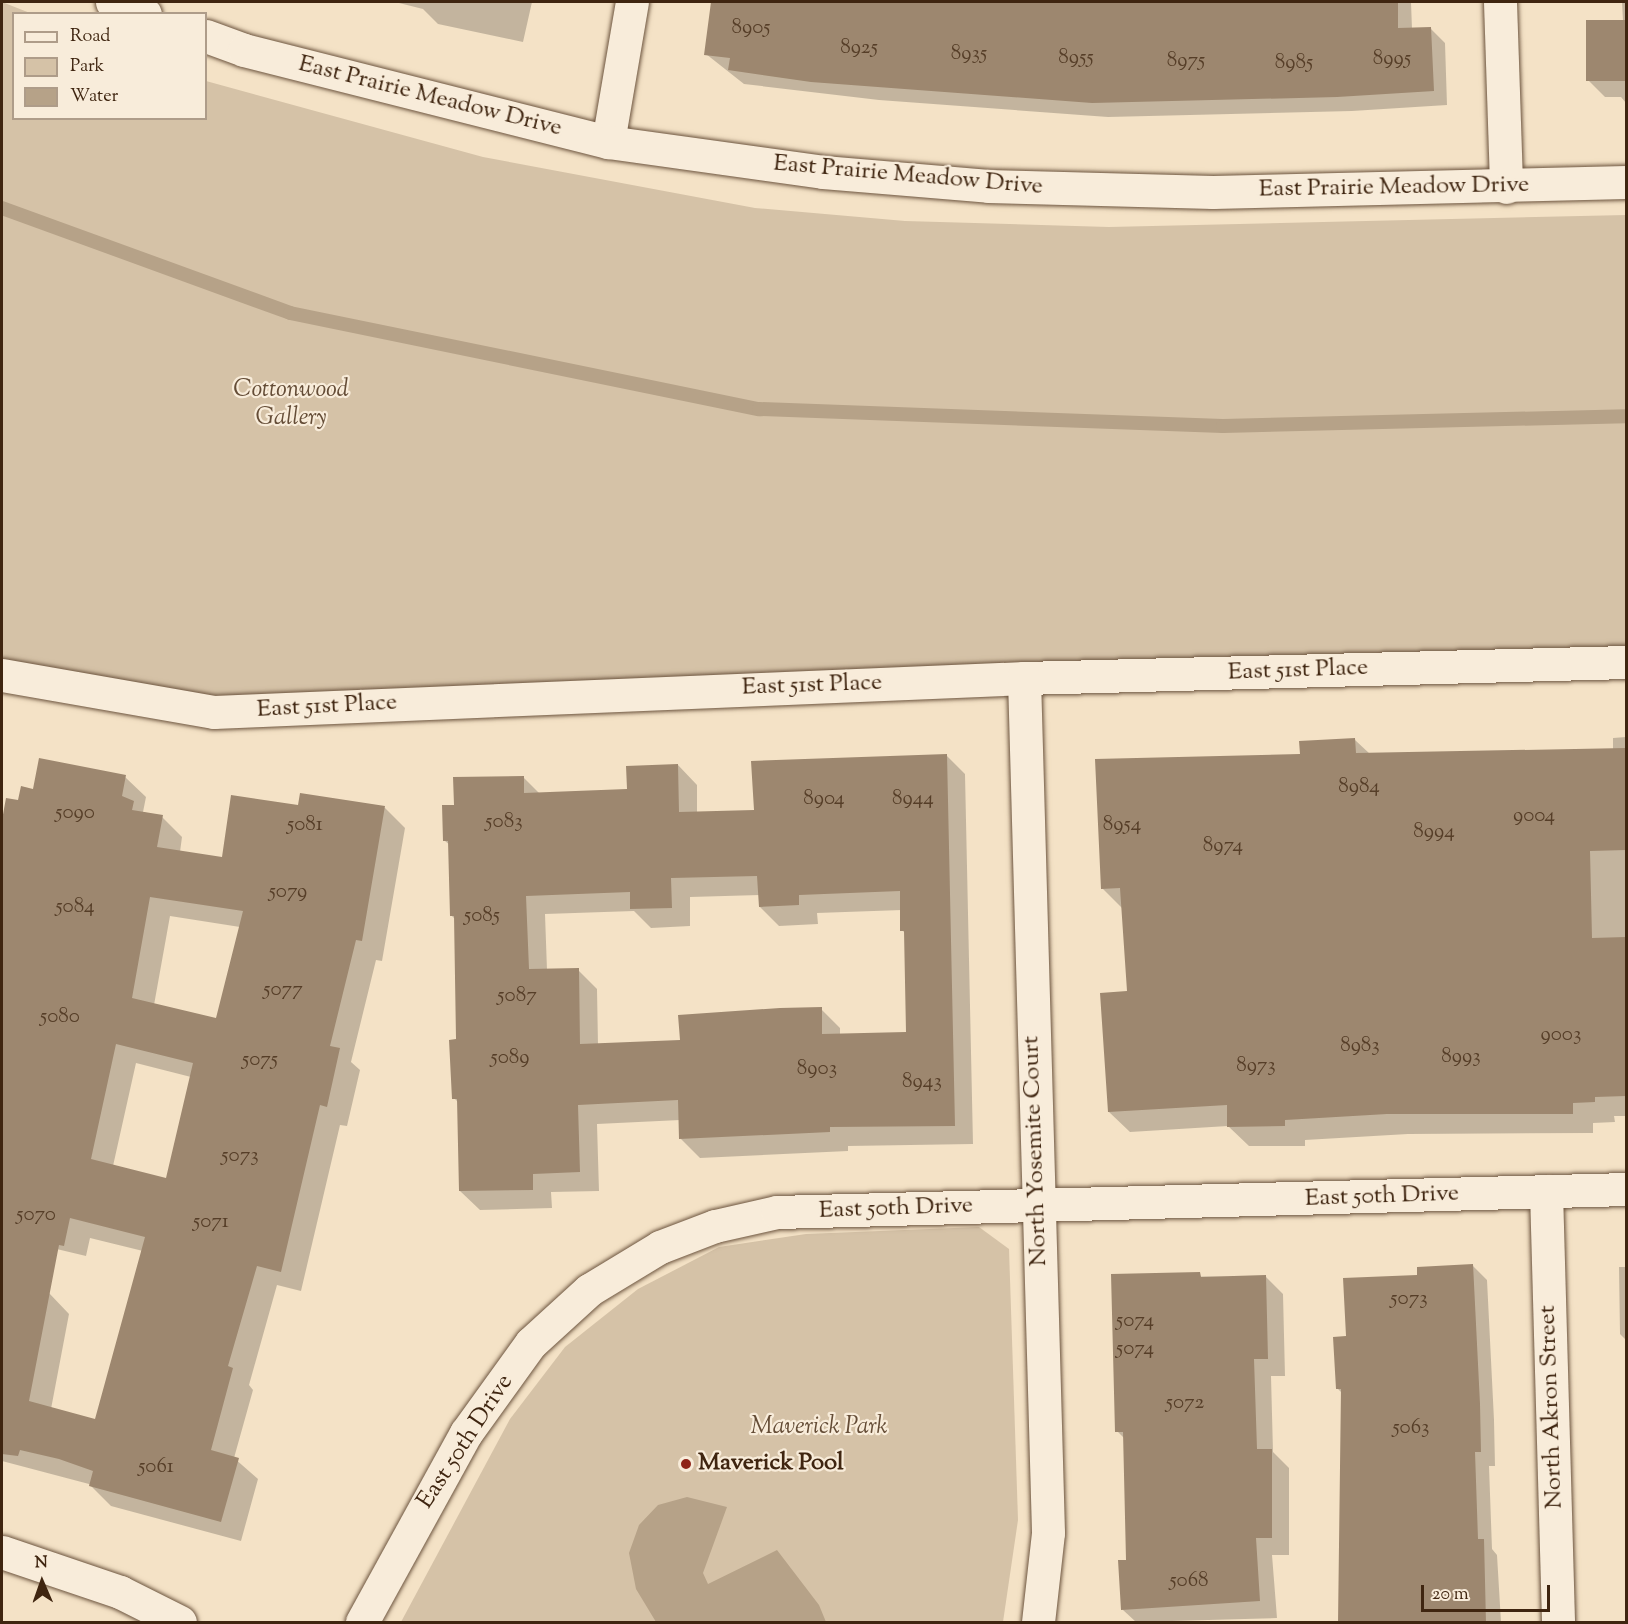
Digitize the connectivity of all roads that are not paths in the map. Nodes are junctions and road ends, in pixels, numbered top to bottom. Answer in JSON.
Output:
{"nodes":[{"id":1,"x":112,"y":2,"type":"edge"},
{"id":2,"x":632,"y":2,"type":"edge"},
{"id":3,"x":1500,"y":2,"type":"edge"},
{"id":4,"x":140,"y":12,"type":"edge"},
{"id":5,"x":207,"y":36,"type":"edge"},
{"id":6,"x":609,"y":141,"type":"junction"},
{"id":7,"x":1626,"y":182,"type":"edge"},
{"id":8,"x":1506,"y":187,"type":"junction"},
{"id":9,"x":1626,"y":663,"type":"edge"},
{"id":10,"x":2,"y":675,"type":"edge"},
{"id":11,"x":1024,"y":678,"type":"junction"},
{"id":12,"x":1626,"y":1189,"type":"edge"},
{"id":13,"x":1546,"y":1191,"type":"junction"},
{"id":14,"x":1037,"y":1205,"type":"junction"},
{"id":15,"x":2,"y":1552,"type":"edge"},
{"id":16,"x":180,"y":1623,"type":"edge"},
{"id":17,"x":362,"y":1623,"type":"edge"},
{"id":18,"x":1038,"y":1623,"type":"edge"},
{"id":19,"x":1558,"y":1623,"type":"edge"}],
"edges":[{"from":1,"to":4,"type":"street"},
{"from":2,"to":6,"type":"street"},
{"from":3,"to":8,"type":"street"},
{"from":5,"to":6,"type":"street","name":"East Prairie Meadow Drive"},
{"from":6,"to":8,"type":"street","name":"East Prairie Meadow Drive"},
{"from":7,"to":8,"type":"street","name":"East Prairie Meadow Drive"},
{"from":9,"to":11,"type":"street","name":"East 51st Place"},
{"from":10,"to":11,"type":"street","name":"East 51st Place"},
{"from":11,"to":14,"type":"street","name":"North Yosemite Court"},
{"from":12,"to":13,"type":"street","name":"East 50th Drive"},
{"from":13,"to":14,"type":"street","name":"East 50th Drive"},
{"from":13,"to":19,"type":"street","name":"North Akron Street"},
{"from":14,"to":17,"type":"street","name":"East 50th Drive"},
{"from":14,"to":18,"type":"street","name":"North Yosemite Court"},
{"from":15,"to":16,"type":"street"}]}
